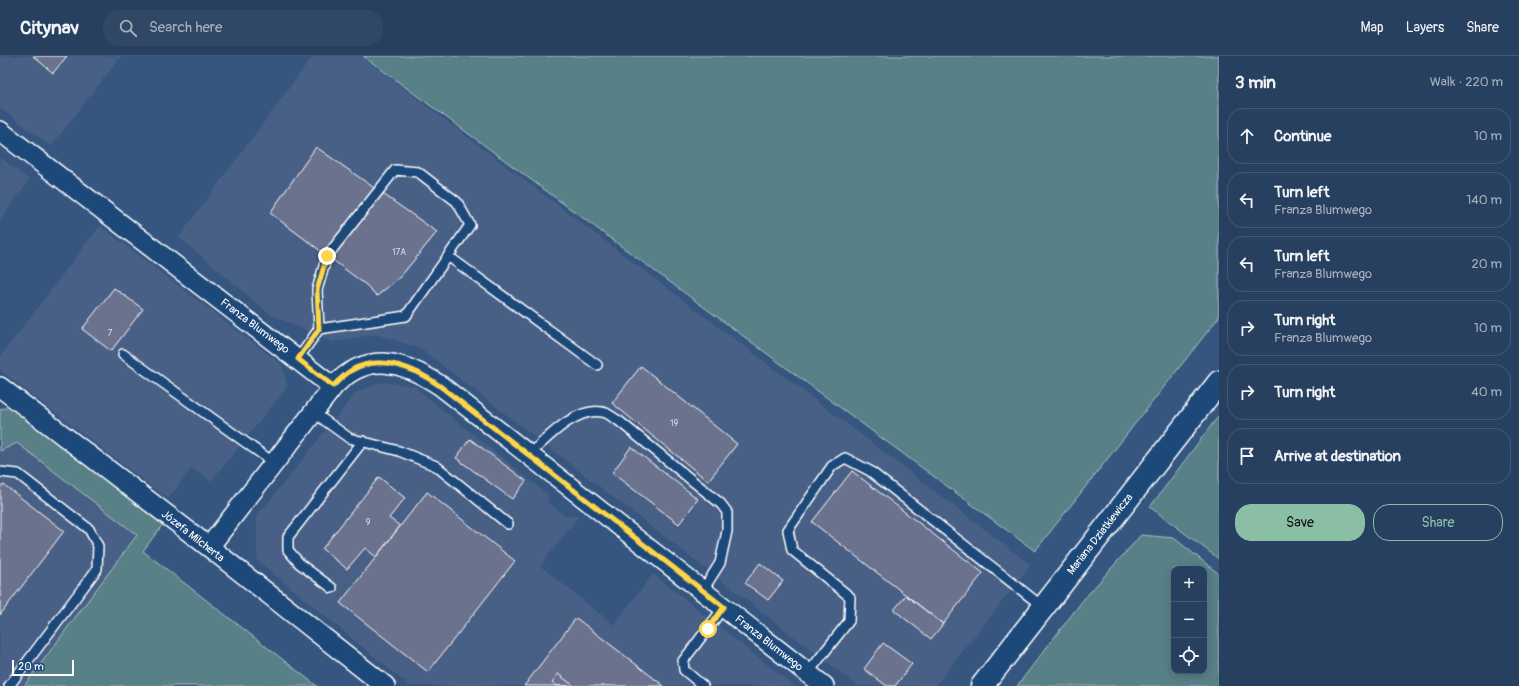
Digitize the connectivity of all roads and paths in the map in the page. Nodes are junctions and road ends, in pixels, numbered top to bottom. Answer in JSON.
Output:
{"nodes":[{"id":1,"x":0,"y":131,"type":"edge"},
{"id":2,"x":448,"y":256,"type":"junction"},
{"id":3,"x":319,"y":329,"type":"junction"},
{"id":4,"x":122,"y":354,"type":"dead end"},
{"id":5,"x":298,"y":359,"type":"junction"},
{"id":6,"x":597,"y":365,"type":"dead end"},
{"id":7,"x":1219,"y":382,"type":"edge"},
{"id":8,"x":333,"y":386,"type":"junction"},
{"id":9,"x":0,"y":387,"type":"edge"},
{"id":10,"x":313,"y":412,"type":"junction"},
{"id":11,"x":363,"y":441,"type":"junction"},
{"id":12,"x":529,"y":455,"type":"junction"},
{"id":13,"x":274,"y":463,"type":"junction"},
{"id":14,"x":0,"y":472,"type":"edge"},
{"id":15,"x":508,"y":524,"type":"dead end"},
{"id":16,"x":209,"y":547,"type":"junction"},
{"id":17,"x":332,"y":588,"type":"dead end"},
{"id":18,"x":703,"y":590,"type":"junction"},
{"id":19,"x":724,"y":607,"type":"junction"},
{"id":20,"x":1043,"y":607,"type":"junction"},
{"id":21,"x":808,"y":673,"type":"junction"},
{"id":22,"x":9,"y":686,"type":"edge"},
{"id":23,"x":385,"y":686,"type":"edge"},
{"id":24,"x":703,"y":686,"type":"edge"},
{"id":25,"x":824,"y":686,"type":"edge"},
{"id":26,"x":982,"y":686,"type":"edge"}],
"edges":[{"from":1,"to":5,"type":"street","name":"Franza Blumwego"},
{"from":2,"to":3,"type":"lane"},
{"from":2,"to":3,"type":"lane"},
{"from":2,"to":6,"type":"lane"},
{"from":3,"to":5,"type":"lane"},
{"from":4,"to":13,"type":"lane"},
{"from":5,"to":8,"type":"street","name":"Franza Blumwego"},
{"from":7,"to":20,"type":"street","name":"Mariana Dziatkiewicza"},
{"from":8,"to":10,"type":"street"},
{"from":8,"to":12,"type":"street","name":"Franza Blumwego"},
{"from":9,"to":16,"type":"street","name":"Józefa Milcherta"},
{"from":10,"to":11,"type":"lane"},
{"from":10,"to":13,"type":"street"},
{"from":11,"to":15,"type":"lane"},
{"from":11,"to":17,"type":"lane"},
{"from":12,"to":18,"type":"street","name":"Franza Blumwego"},
{"from":12,"to":18,"type":"lane"},
{"from":13,"to":16,"type":"street"},
{"from":14,"to":22,"type":"lane"},
{"from":16,"to":23,"type":"street","name":"Józefa Milcherta"},
{"from":18,"to":19,"type":"street","name":"Franza Blumwego"},
{"from":19,"to":21,"type":"street","name":"Franza Blumwego"},
{"from":19,"to":24,"type":"lane"},
{"from":20,"to":21,"type":"lane"},
{"from":20,"to":26,"type":"street","name":"Mariana Dziatkiewicza"},
{"from":21,"to":25,"type":"street","name":"Franza Blumwego"}]}
